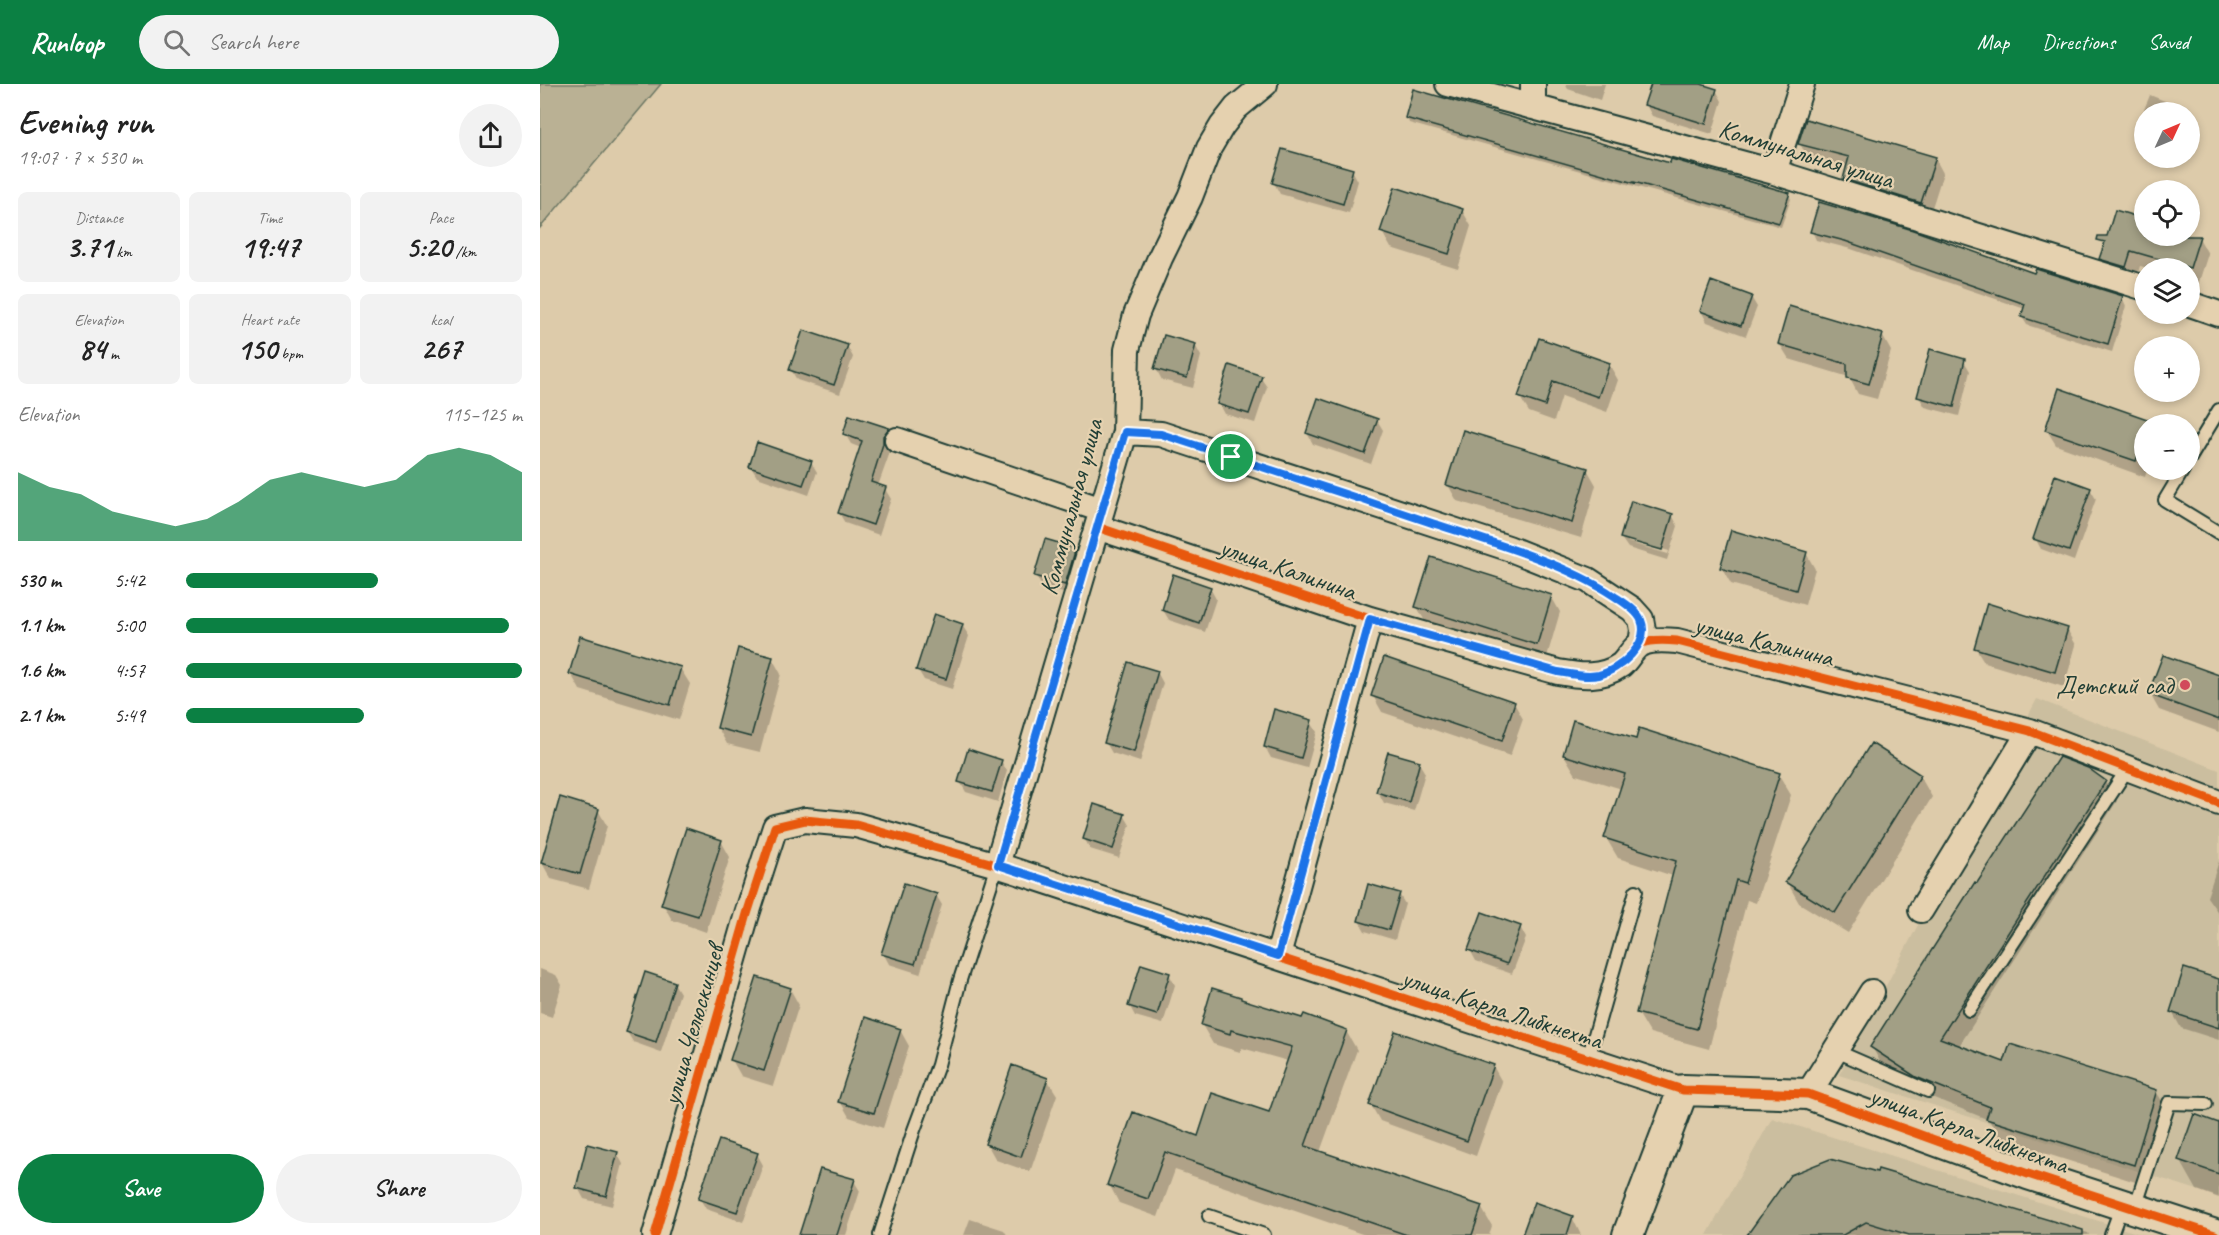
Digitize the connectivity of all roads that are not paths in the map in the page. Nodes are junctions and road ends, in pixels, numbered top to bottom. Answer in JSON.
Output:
{"nodes":[{"id":1,"x":1265,"y":84,"type":"edge"},
{"id":2,"x":1448,"y":84,"type":"edge"},
{"id":3,"x":1802,"y":84,"type":"edge"},
{"id":4,"x":1533,"y":95,"type":"edge"},
{"id":5,"x":1774,"y":172,"type":"junction"},
{"id":6,"x":2134,"y":285,"type":"edge"},
{"id":7,"x":2200,"y":307,"type":"edge"},
{"id":8,"x":2219,"y":314,"type":"edge"},
{"id":9,"x":2219,"y":410,"type":"edge"},
{"id":10,"x":1125,"y":432,"type":"junction"},
{"id":11,"x":897,"y":441,"type":"dead end"},
{"id":12,"x":2200,"y":441,"type":"edge"},
{"id":13,"x":2177,"y":480,"type":"edge"},
{"id":14,"x":1100,"y":518,"type":"junction"},
{"id":15,"x":2219,"y":533,"type":"edge"},
{"id":16,"x":1370,"y":619,"type":"junction"},
{"id":17,"x":1641,"y":644,"type":"junction"},
{"id":18,"x":2030,"y":731,"type":"junction"},
{"id":19,"x":2128,"y":768,"type":"junction"},
{"id":20,"x":2219,"y":803,"type":"edge"},
{"id":21,"x":776,"y":827,"type":"joint"},
{"id":22,"x":998,"y":865,"type":"junction"},
{"id":23,"x":1636,"y":891,"type":"dead end"},
{"id":24,"x":1921,"y":910,"type":"dead end"},
{"id":25,"x":1278,"y":956,"type":"junction"},
{"id":26,"x":1872,"y":992,"type":"dead end"},
{"id":27,"x":1969,"y":1010,"type":"dead end"},
{"id":28,"x":1836,"y":1051,"type":"junction"},
{"id":29,"x":1588,"y":1059,"type":"junction"},
{"id":30,"x":1683,"y":1090,"type":"junction"},
{"id":31,"x":1928,"y":1091,"type":"dead end"},
{"id":32,"x":1808,"y":1094,"type":"junction"},
{"id":33,"x":2206,"y":1104,"type":"dead end"},
{"id":34,"x":2128,"y":1207,"type":"junction"},
{"id":35,"x":1209,"y":1216,"type":"dead end"},
{"id":36,"x":655,"y":1235,"type":"edge"},
{"id":37,"x":880,"y":1235,"type":"edge"},
{"id":38,"x":1264,"y":1235,"type":"edge"},
{"id":39,"x":1628,"y":1235,"type":"edge"},
{"id":40,"x":2111,"y":1235,"type":"edge"},
{"id":41,"x":2215,"y":1235,"type":"edge"}],
"edges":[{"from":1,"to":10,"type":"street","name":"Коммунальная улица"},
{"from":2,"to":4,"type":"street","name":"Коммунальная улица"},
{"from":3,"to":5,"type":"street"},
{"from":4,"to":5,"type":"street","name":"Коммунальная улица"},
{"from":5,"to":6,"type":"street","name":"Коммунальная улица"},
{"from":7,"to":8,"type":"street"},
{"from":9,"to":12,"type":"lane"},
{"from":10,"to":14,"type":"street","name":"Коммунальная улица"},
{"from":10,"to":17,"type":"street"},
{"from":11,"to":14,"type":"street","name":"улица Калинина"},
{"from":13,"to":15,"type":"lane"},
{"from":14,"to":16,"type":"street","name":"улица Калинина"},
{"from":14,"to":22,"type":"street","name":"Коммунальная улица"},
{"from":16,"to":17,"type":"street","name":"улица Калинина"},
{"from":16,"to":25,"type":"street"},
{"from":17,"to":18,"type":"street","name":"улица Калинина"},
{"from":18,"to":19,"type":"street","name":"улица Калинина"},
{"from":18,"to":24,"type":"street"},
{"from":19,"to":20,"type":"street","name":"улица Калинина"},
{"from":19,"to":27,"type":"lane"},
{"from":21,"to":22,"type":"street","name":"улица Карла Либкнехта"},
{"from":21,"to":36,"type":"street","name":"улица Челюскинцев"},
{"from":22,"to":25,"type":"street","name":"улица Карла Либкнехта"},
{"from":22,"to":37,"type":"lane"},
{"from":23,"to":29,"type":"lane"},
{"from":25,"to":29,"type":"street","name":"улица Карла Либкнехта"},
{"from":26,"to":28,"type":"street"},
{"from":28,"to":31,"type":"lane"},
{"from":28,"to":32,"type":"street"},
{"from":29,"to":30,"type":"street","name":"улица Карла Либкнехта"},
{"from":30,"to":32,"type":"street","name":"улица Карла Либкнехта"},
{"from":30,"to":39,"type":"street"},
{"from":32,"to":34,"type":"street","name":"улица Карла Либкнехта"},
{"from":33,"to":34,"type":"lane"},
{"from":34,"to":40,"type":"lane"},
{"from":34,"to":41,"type":"street","name":"улица Карла Либкнехта"},
{"from":35,"to":38,"type":"lane"}]}
